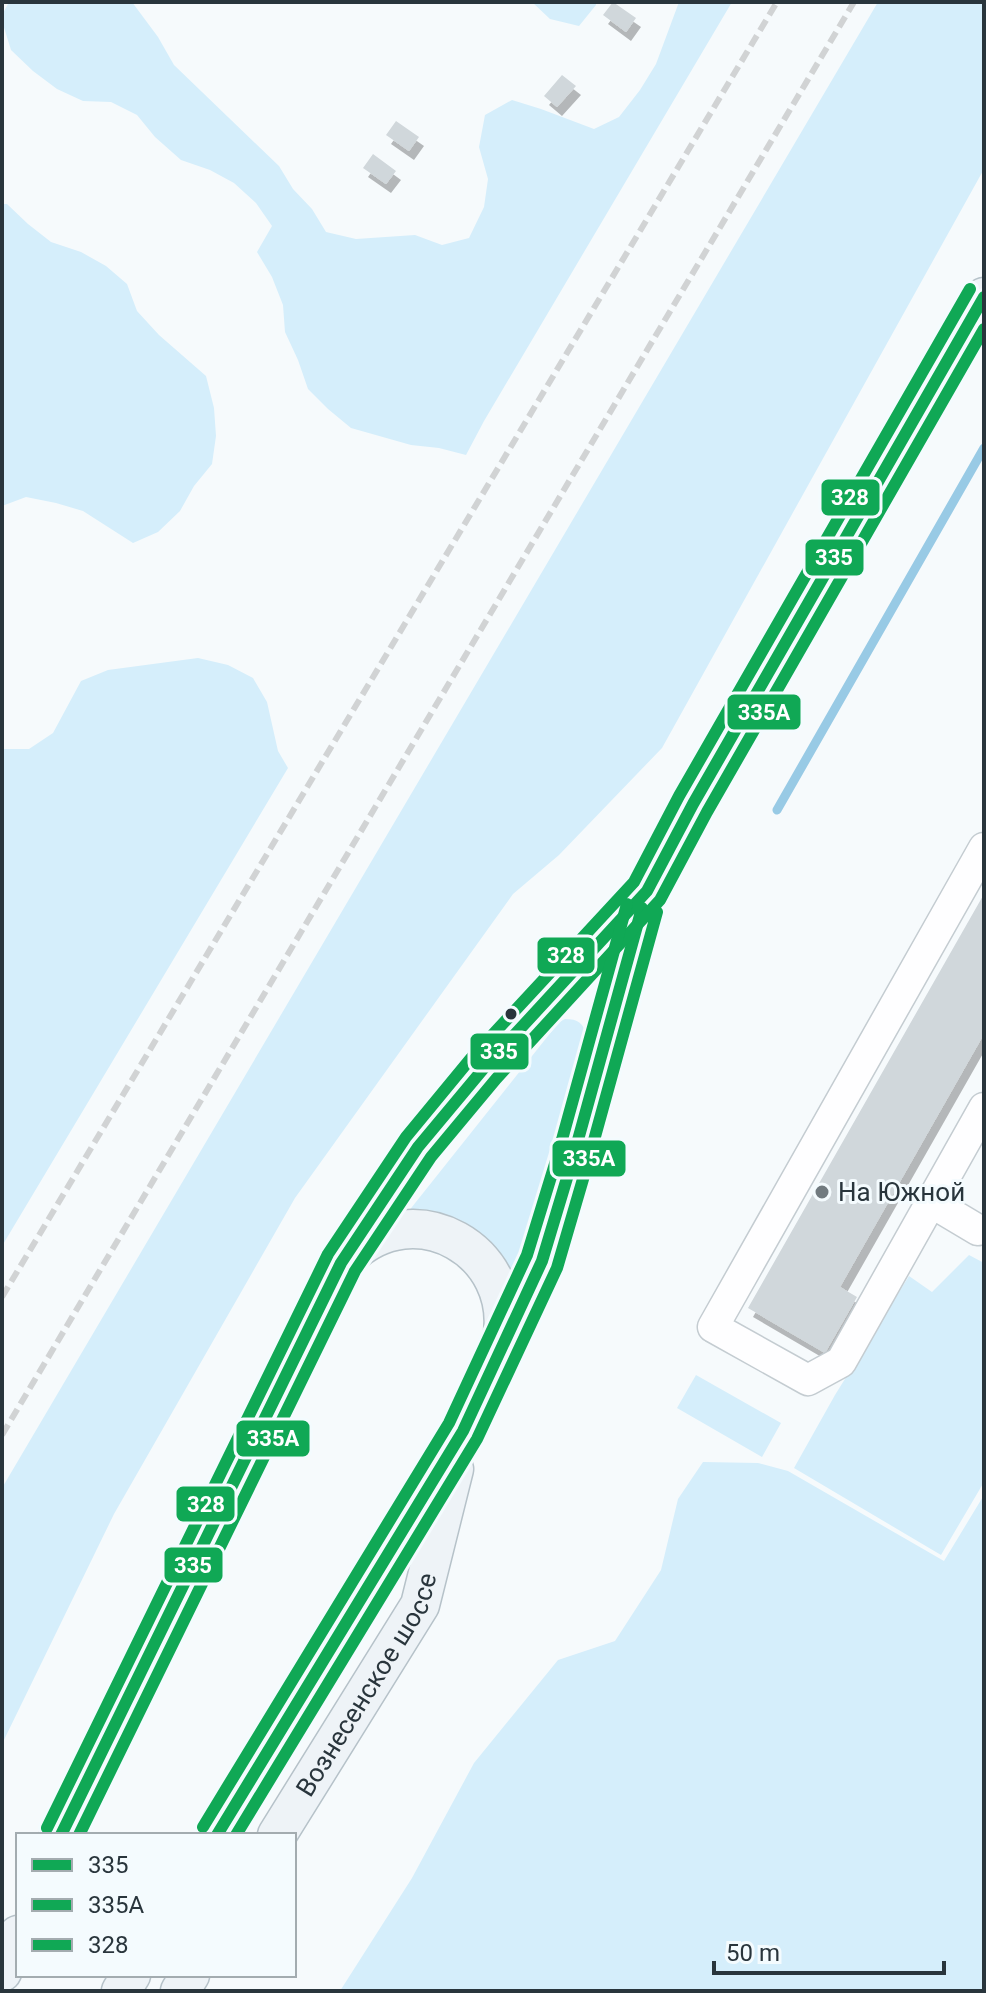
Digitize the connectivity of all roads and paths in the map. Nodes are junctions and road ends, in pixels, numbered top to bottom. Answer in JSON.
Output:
{"nodes":[{"id":1,"x":984,"y":297,"type":"edge"},
{"id":2,"x":984,"y":848,"type":"edge"},
{"id":3,"x":647,"y":891,"type":"junction"},
{"id":4,"x":984,"y":1108,"type":"edge"},
{"id":5,"x":931,"y":1202,"type":"junction"},
{"id":6,"x":978,"y":1230,"type":"dead end"},
{"id":7,"x":341,"y":1263,"type":"junction"},
{"id":8,"x":496,"y":1358,"type":"junction"},
{"id":9,"x":463,"y":1431,"type":"junction"},
{"id":10,"x":62,"y":1831,"type":"edge"},
{"id":11,"x":218,"y":1833,"type":"edge"},
{"id":12,"x":278,"y":1833,"type":"edge"},
{"id":13,"x":16,"y":1915,"type":"edge"},
{"id":14,"x":16,"y":1940,"type":"edge"},
{"id":15,"x":2,"y":1941,"type":"edge"},
{"id":16,"x":2,"y":1972,"type":"edge"}],
"edges":[{"from":1,"to":3,"type":"main road"},
{"from":2,"to":5,"type":"lane"},
{"from":3,"to":7,"type":"main road"},
{"from":3,"to":8,"type":"main road"},
{"from":4,"to":5,"type":"lane"},
{"from":5,"to":6,"type":"lane"},
{"from":7,"to":8,"type":"main road"},
{"from":7,"to":10,"type":"main road"},
{"from":8,"to":9,"type":"main road"},
{"from":9,"to":11,"type":"main road"},
{"from":9,"to":12,"type":"main road","name":"Вознесенское шоссе"},
{"from":13,"to":15,"type":"main road"},
{"from":14,"to":16,"type":"main road"}]}
